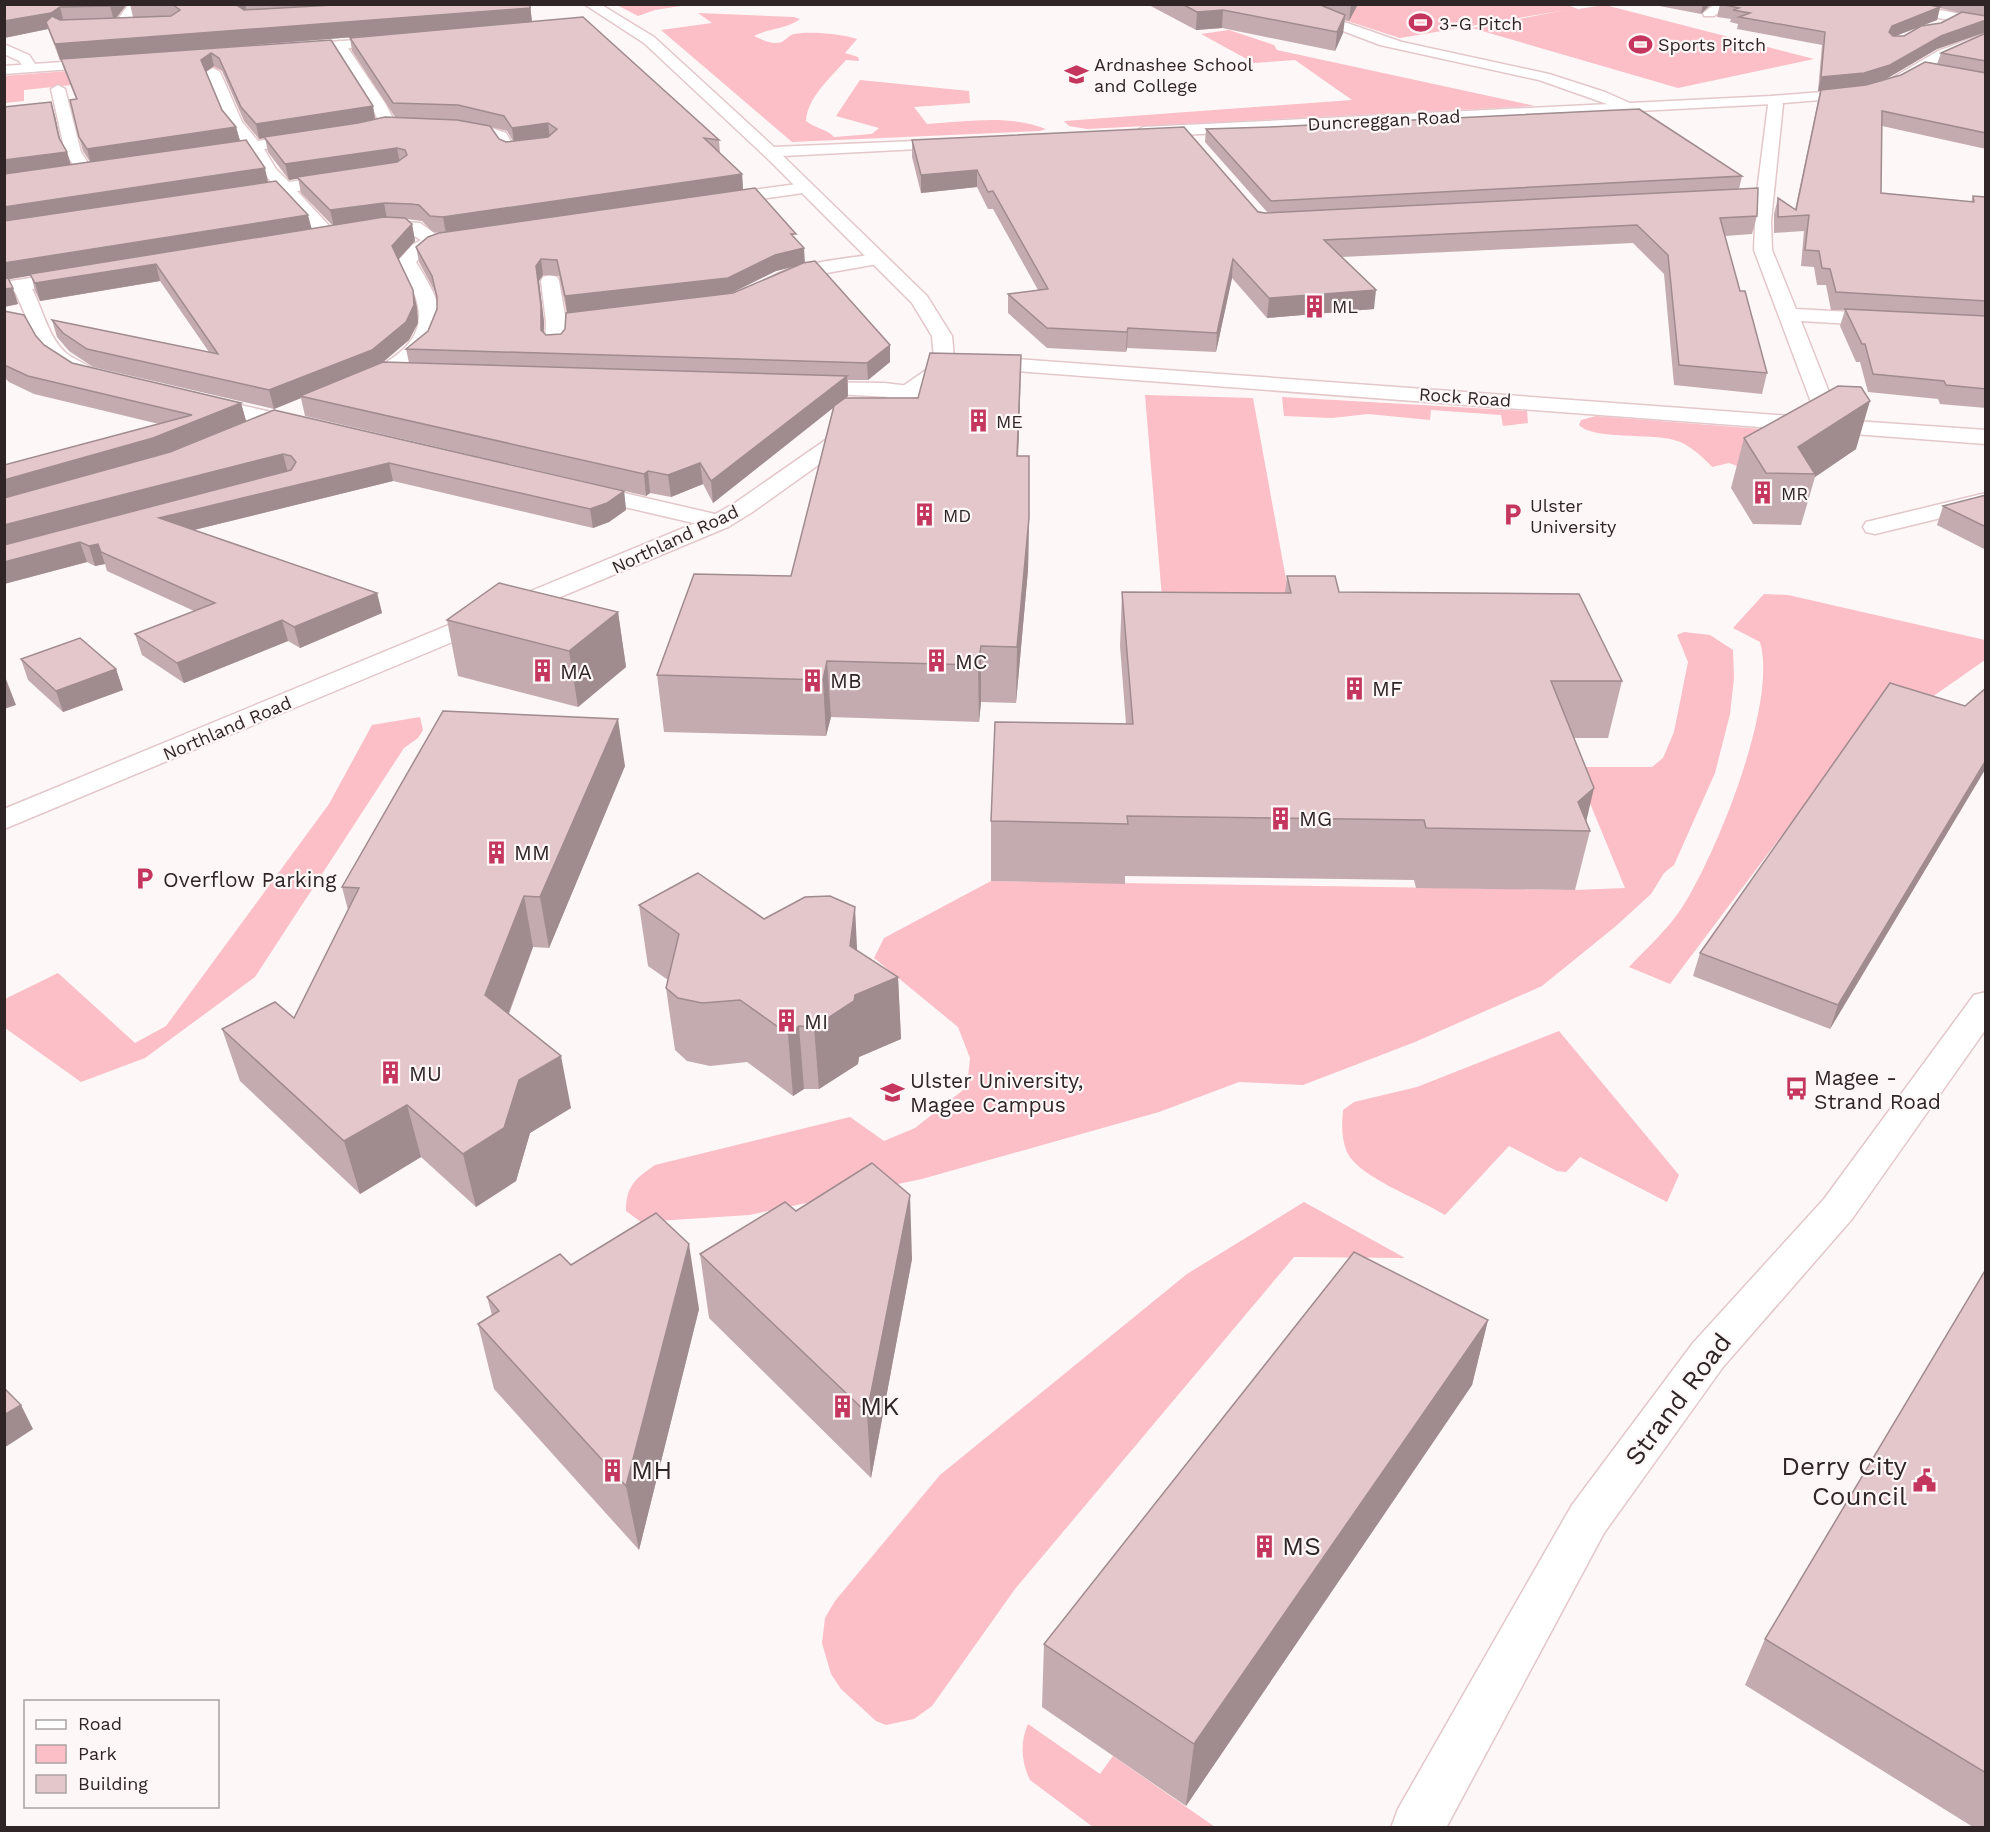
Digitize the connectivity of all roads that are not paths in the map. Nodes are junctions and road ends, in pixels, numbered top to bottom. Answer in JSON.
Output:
{"nodes":[{"id":1,"x":136,"y":4,"type":"edge"},
{"id":2,"x":590,"y":4,"type":"edge"},
{"id":3,"x":1278,"y":4,"type":"edge"},
{"id":4,"x":1726,"y":4,"type":"edge"},
{"id":5,"x":1886,"y":4,"type":"edge"},
{"id":6,"x":1709,"y":13,"type":"dead end"},
{"id":7,"x":1953,"y":19,"type":"junction"},
{"id":8,"x":620,"y":21,"type":"junction"},
{"id":9,"x":1986,"y":23,"type":"edge"},
{"id":10,"x":597,"y":24,"type":"dead end"},
{"id":11,"x":164,"y":25,"type":"edge"},
{"id":12,"x":1935,"y":29,"type":"edge"},
{"id":13,"x":1986,"y":37,"type":"edge"},
{"id":14,"x":406,"y":40,"type":"edge"},
{"id":15,"x":339,"y":45,"type":"junction"},
{"id":16,"x":4,"y":48,"type":"edge"},
{"id":17,"x":272,"y":50,"type":"edge"},
{"id":18,"x":121,"y":62,"type":"edge"},
{"id":19,"x":31,"y":68,"type":"junction"},
{"id":20,"x":4,"y":69,"type":"edge"},
{"id":21,"x":1919,"y":69,"type":"junction"},
{"id":22,"x":213,"y":72,"type":"edge"},
{"id":23,"x":1941,"y":73,"type":"edge"},
{"id":24,"x":58,"y":89,"type":"dead end"},
{"id":25,"x":1772,"y":100,"type":"junction"},
{"id":26,"x":1627,"y":107,"type":"junction"},
{"id":27,"x":432,"y":124,"type":"edge"},
{"id":28,"x":388,"y":125,"type":"edge"},
{"id":29,"x":1183,"y":130,"type":"junction"},
{"id":30,"x":1124,"y":133,"type":"edge"},
{"id":31,"x":325,"y":136,"type":"edge"},
{"id":32,"x":974,"y":141,"type":"edge"},
{"id":33,"x":549,"y":145,"type":"edge"},
{"id":34,"x":254,"y":146,"type":"junction"},
{"id":35,"x":1198,"y":147,"type":"edge"},
{"id":36,"x":770,"y":152,"type":"junction"},
{"id":37,"x":195,"y":155,"type":"edge"},
{"id":38,"x":63,"y":174,"type":"edge"},
{"id":39,"x":366,"y":175,"type":"edge"},
{"id":40,"x":285,"y":188,"type":"junction"},
{"id":41,"x":804,"y":188,"type":"junction"},
{"id":42,"x":1766,"y":197,"type":"junction"},
{"id":43,"x":216,"y":198,"type":"edge"},
{"id":44,"x":1696,"y":201,"type":"edge"},
{"id":45,"x":698,"y":202,"type":"edge"},
{"id":46,"x":490,"y":234,"type":"edge"},
{"id":47,"x":328,"y":235,"type":"junction"},
{"id":48,"x":305,"y":239,"type":"edge"},
{"id":49,"x":433,"y":241,"type":"junction"},
{"id":50,"x":877,"y":259,"type":"junction"},
{"id":51,"x":98,"y":273,"type":"edge"},
{"id":52,"x":550,"y":281,"type":"edge"},
{"id":53,"x":766,"y":286,"type":"edge"},
{"id":54,"x":13,"y":287,"type":"edge"},
{"id":55,"x":635,"y":313,"type":"edge"},
{"id":56,"x":1789,"y":315,"type":"junction"},
{"id":57,"x":1905,"y":321,"type":"edge"},
{"id":58,"x":556,"y":322,"type":"junction"},
{"id":59,"x":555,"y":345,"type":"edge"},
{"id":60,"x":944,"y":358,"type":"junction"},
{"id":61,"x":384,"y":374,"type":"junction"},
{"id":62,"x":420,"y":375,"type":"edge"},
{"id":63,"x":104,"y":379,"type":"edge"},
{"id":64,"x":777,"y":387,"type":"edge"},
{"id":65,"x":910,"y":392,"type":"junction"},
{"id":66,"x":340,"y":393,"type":"edge"},
{"id":67,"x":181,"y":398,"type":"edge"},
{"id":68,"x":308,"y":407,"type":"edge"},
{"id":69,"x":272,"y":419,"type":"junction"},
{"id":70,"x":1831,"y":425,"type":"junction"},
{"id":71,"x":319,"y":430,"type":"edge"},
{"id":72,"x":240,"y":434,"type":"edge"},
{"id":73,"x":1986,"y":438,"type":"edge"},
{"id":74,"x":563,"y":486,"type":"edge"},
{"id":75,"x":1986,"y":500,"type":"edge"},
{"id":76,"x":719,"y":522,"type":"junction"},
{"id":77,"x":1875,"y":526,"type":"dead end"},
{"id":78,"x":4,"y":820,"type":"edge"},
{"id":79,"x":1986,"y":1003,"type":"edge"},
{"id":80,"x":1417,"y":1827,"type":"edge"}],
"edges":[{"from":1,"to":11,"type":"main road"},
{"from":2,"to":8,"type":"main road"},
{"from":3,"to":26,"type":"main road"},
{"from":4,"to":6,"type":"main road"},
{"from":5,"to":7,"type":"main road"},
{"from":7,"to":9,"type":"main road"},
{"from":7,"to":12,"type":"main road"},
{"from":8,"to":10,"type":"main road"},
{"from":8,"to":36,"type":"main road"},
{"from":13,"to":21,"type":"main road","name":"Duncreggan Road"},
{"from":14,"to":15,"type":"main road"},
{"from":15,"to":17,"type":"main road"},
{"from":15,"to":28,"type":"main road"},
{"from":16,"to":19,"type":"main road"},
{"from":18,"to":19,"type":"main road"},
{"from":19,"to":20,"type":"main road"},
{"from":21,"to":23,"type":"main road"},
{"from":21,"to":25,"type":"main road","name":"Duncreggan Road"},
{"from":22,"to":34,"type":"main road"},
{"from":24,"to":38,"type":"main road"},
{"from":25,"to":26,"type":"main road","name":"Duncreggan Road"},
{"from":25,"to":42,"type":"main road"},
{"from":26,"to":29,"type":"main road","name":"Duncreggan Road"},
{"from":27,"to":33,"type":"main road"},
{"from":29,"to":30,"type":"main road","name":"Duncreggan Road"},
{"from":29,"to":35,"type":"main road"},
{"from":31,"to":34,"type":"main road"},
{"from":32,"to":36,"type":"main road"},
{"from":34,"to":37,"type":"main road"},
{"from":34,"to":40,"type":"main road"},
{"from":36,"to":41,"type":"main road"},
{"from":39,"to":40,"type":"main road"},
{"from":40,"to":43,"type":"main road"},
{"from":40,"to":47,"type":"main road"},
{"from":41,"to":45,"type":"main road"},
{"from":41,"to":50,"type":"main road"},
{"from":42,"to":44,"type":"main road"},
{"from":42,"to":56,"type":"main road"},
{"from":46,"to":49,"type":"main road"},
{"from":47,"to":48,"type":"main road"},
{"from":47,"to":49,"type":"main road"},
{"from":49,"to":61,"type":"main road"},
{"from":50,"to":53,"type":"main road"},
{"from":50,"to":60,"type":"main road"},
{"from":51,"to":54,"type":"main road"},
{"from":52,"to":58,"type":"main road"},
{"from":54,"to":63,"type":"main road"},
{"from":55,"to":58,"type":"main road"},
{"from":56,"to":57,"type":"main road"},
{"from":56,"to":70,"type":"main road"},
{"from":58,"to":59,"type":"main road"},
{"from":60,"to":65,"type":"main road","name":"Northland Road"},
{"from":60,"to":70,"type":"main road","name":"Rock Road"},
{"from":61,"to":62,"type":"main road"},
{"from":61,"to":66,"type":"main road"},
{"from":64,"to":65,"type":"main road"},
{"from":65,"to":76,"type":"main road","name":"Northland Road"},
{"from":67,"to":69,"type":"main road"},
{"from":68,"to":69,"type":"main road"},
{"from":69,"to":71,"type":"main road"},
{"from":69,"to":72,"type":"main road"},
{"from":70,"to":73,"type":"main road","name":"Rock Road"},
{"from":74,"to":76,"type":"main road"},
{"from":75,"to":77,"type":"main road"},
{"from":76,"to":78,"type":"main road","name":"Northland Road"},
{"from":79,"to":80,"type":"main road","name":"Strand Road"}]}
